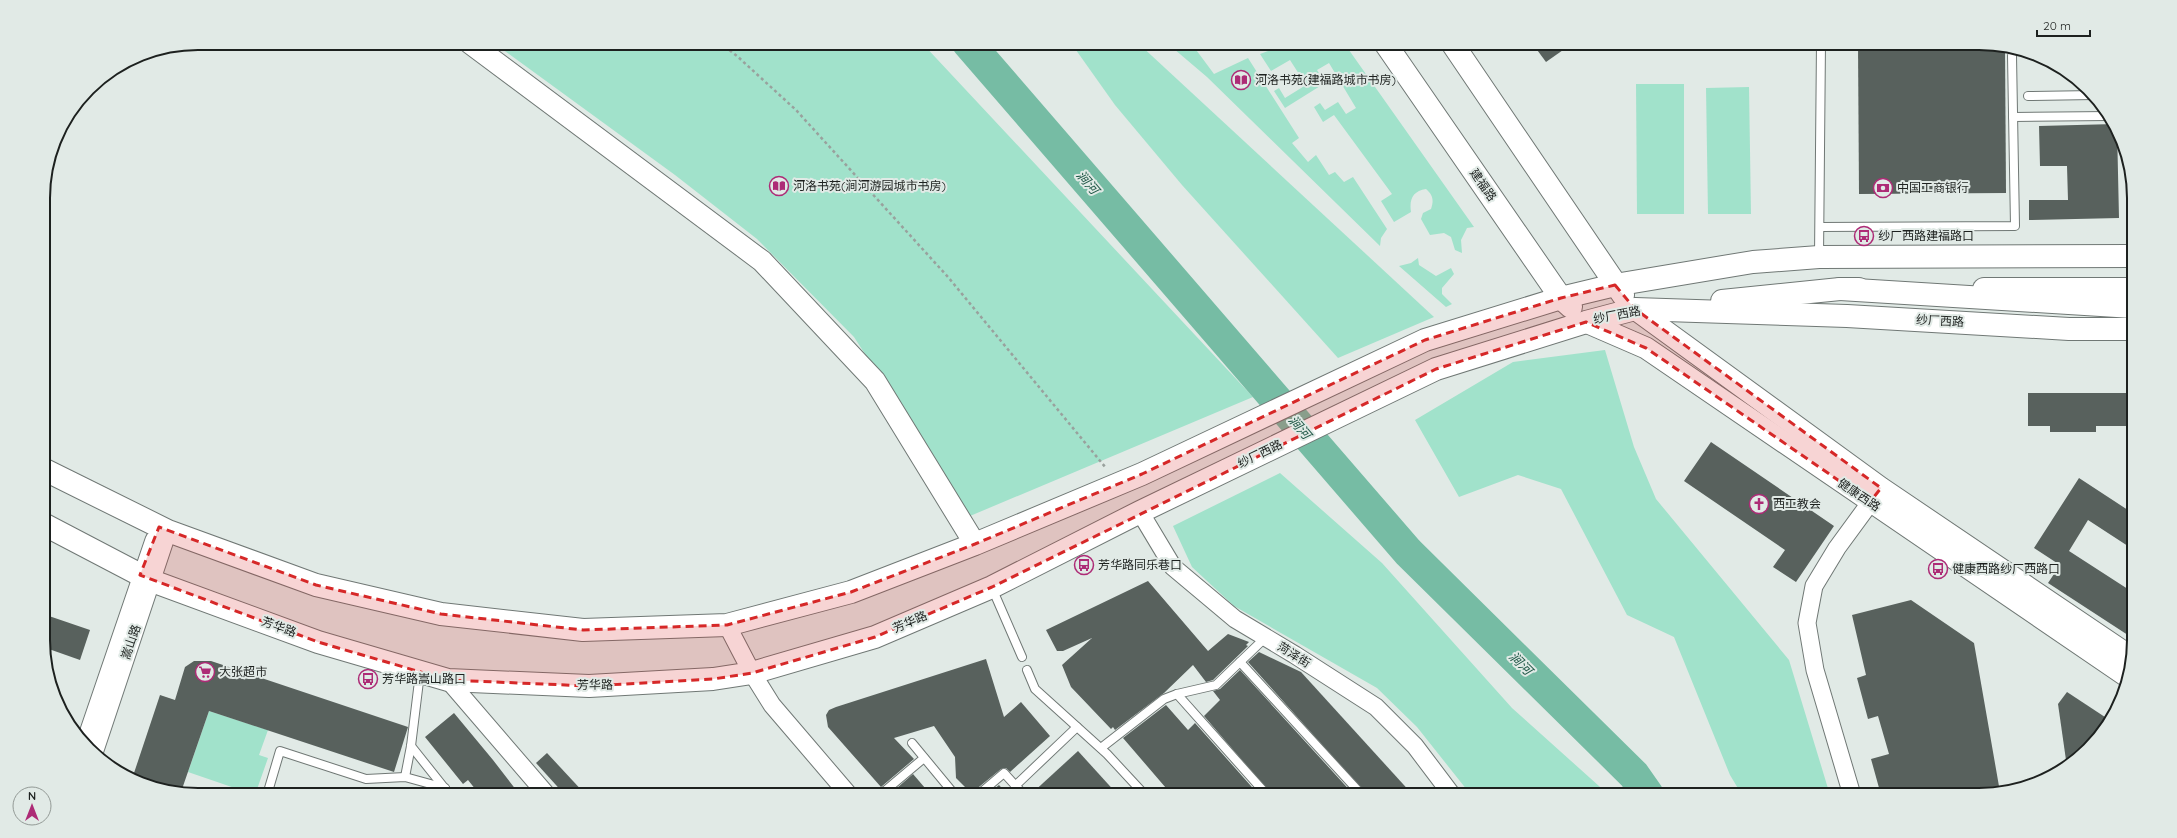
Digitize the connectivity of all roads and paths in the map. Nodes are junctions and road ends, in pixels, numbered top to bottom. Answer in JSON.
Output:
{"nodes":[{"id":1,"x":479,"y":50,"type":"edge"},
{"id":2,"x":729,"y":50,"type":"edge"},
{"id":3,"x":1390,"y":50,"type":"edge"},
{"id":4,"x":1457,"y":50,"type":"edge"},
{"id":5,"x":1821,"y":50,"type":"edge"},
{"id":6,"x":2012,"y":56,"type":"dead end"},
{"id":7,"x":2086,"y":95,"type":"edge"},
{"id":8,"x":2028,"y":96,"type":"dead end"},
{"id":9,"x":2102,"y":116,"type":"edge"},
{"id":10,"x":2013,"y":117,"type":"junction"},
{"id":11,"x":1820,"y":227,"type":"junction"},
{"id":12,"x":2127,"y":256,"type":"edge"},
{"id":13,"x":1819,"y":257,"type":"junction"},
{"id":14,"x":1615,"y":285,"type":"junction"},
{"id":15,"x":1840,"y":289,"type":"junction"},
{"id":16,"x":2127,"y":289,"type":"edge"},
{"id":17,"x":1561,"y":298,"type":"junction"},
{"id":18,"x":2127,"y":308,"type":"edge"},
{"id":19,"x":1636,"y":309,"type":"junction"},
{"id":20,"x":1586,"y":322,"type":"junction"},
{"id":21,"x":2127,"y":329,"type":"edge"},
{"id":22,"x":50,"y":472,"type":"edge"},
{"id":23,"x":1119,"y":484,"type":"junction"},
{"id":24,"x":1875,"y":495,"type":"junction"},
{"id":25,"x":1148,"y":508,"type":"junction"},
{"id":26,"x":50,"y":528,"type":"edge"},
{"id":27,"x":163,"y":529,"type":"junction"},
{"id":28,"x":975,"y":544,"type":"junction"},
{"id":29,"x":146,"y":578,"type":"junction"},
{"id":30,"x":992,"y":587,"type":"junction"},
{"id":31,"x":727,"y":624,"type":"junction"},
{"id":32,"x":1266,"y":638,"type":"junction"},
{"id":33,"x":2127,"y":654,"type":"edge"},
{"id":34,"x":1022,"y":657,"type":"dead end"},
{"id":35,"x":1240,"y":662,"type":"junction"},
{"id":36,"x":1027,"y":670,"type":"dead end"},
{"id":37,"x":420,"y":672,"type":"junction"},
{"id":38,"x":752,"y":673,"type":"junction"},
{"id":39,"x":2123,"y":673,"type":"edge"},
{"id":40,"x":448,"y":680,"type":"junction"},
{"id":41,"x":1177,"y":694,"type":"junction"},
{"id":42,"x":1077,"y":727,"type":"junction"},
{"id":43,"x":87,"y":738,"type":"edge"},
{"id":44,"x":912,"y":743,"type":"dead end"},
{"id":45,"x":411,"y":746,"type":"junction"},
{"id":46,"x":96,"y":747,"type":"edge"},
{"id":47,"x":1101,"y":748,"type":"junction"},
{"id":48,"x":924,"y":758,"type":"junction"},
{"id":49,"x":405,"y":777,"type":"junction"},
{"id":50,"x":1015,"y":786,"type":"joint"},
{"id":51,"x":269,"y":788,"type":"edge"},
{"id":52,"x":436,"y":788,"type":"edge"},
{"id":53,"x":444,"y":788,"type":"edge"},
{"id":54,"x":542,"y":788,"type":"edge"},
{"id":55,"x":843,"y":788,"type":"edge"},
{"id":56,"x":888,"y":788,"type":"edge"},
{"id":57,"x":949,"y":788,"type":"edge"},
{"id":58,"x":986,"y":788,"type":"edge"},
{"id":59,"x":1138,"y":788,"type":"edge"},
{"id":60,"x":1261,"y":788,"type":"edge"},
{"id":61,"x":1356,"y":788,"type":"edge"},
{"id":62,"x":1447,"y":788,"type":"edge"},
{"id":63,"x":1850,"y":788,"type":"edge"}],
"edges":[{"from":1,"to":28,"type":"street"},
{"from":2,"to":23,"type":"path"},
{"from":3,"to":17,"type":"main road","name":"建福路"},
{"from":4,"to":14,"type":"main road"},
{"from":5,"to":11,"type":"lane"},
{"from":6,"to":10,"type":"lane"},
{"from":7,"to":8,"type":"lane"},
{"from":9,"to":10,"type":"lane"},
{"from":10,"to":11,"type":"lane"},
{"from":11,"to":13,"type":"lane"},
{"from":12,"to":13,"type":"main road"},
{"from":13,"to":14,"type":"main road"},
{"from":14,"to":17,"type":"main road"},
{"from":14,"to":19,"type":"main road"},
{"from":15,"to":16,"type":"main road"},
{"from":15,"to":18,"type":"main road"},
{"from":15,"to":19,"type":"main road"},
{"from":17,"to":20,"type":"main road","name":"建福路"},
{"from":17,"to":23,"type":"main road"},
{"from":19,"to":20,"type":"main road","name":"纱厂西路"},
{"from":19,"to":21,"type":"main road","name":"纱厂西路"},
{"from":19,"to":24,"type":"street","name":"健康西路"},
{"from":20,"to":24,"type":"street","name":"健康西路"},
{"from":20,"to":25,"type":"main road","name":"纱厂西路"},
{"from":22,"to":27,"type":"main road"},
{"from":23,"to":28,"type":"main road"},
{"from":24,"to":33,"type":"street","name":"健康西路"},
{"from":24,"to":39,"type":"street","name":"健康西路"},
{"from":24,"to":63,"type":"street"},
{"from":25,"to":30,"type":"main road","name":"芳华路"},
{"from":25,"to":32,"type":"street","name":"菏泽街"},
{"from":26,"to":29,"type":"main road","name":"芳华路"},
{"from":27,"to":29,"type":"street","name":"嵩山路"},
{"from":27,"to":31,"type":"main road"},
{"from":28,"to":31,"type":"main road"},
{"from":29,"to":37,"type":"main road","name":"芳华路"},
{"from":29,"to":43,"type":"street","name":"嵩山路"},
{"from":29,"to":46,"type":"street","name":"嵩山路"},
{"from":30,"to":34,"type":"lane"},
{"from":30,"to":38,"type":"main road","name":"芳华路"},
{"from":31,"to":38,"type":"street"},
{"from":32,"to":35,"type":"lane"},
{"from":32,"to":62,"type":"street","name":"菏泽街"},
{"from":35,"to":41,"type":"lane"},
{"from":35,"to":61,"type":"lane"},
{"from":36,"to":42,"type":"lane"},
{"from":37,"to":40,"type":"main road","name":"芳华路"},
{"from":37,"to":45,"type":"lane"},
{"from":38,"to":40,"type":"main road","name":"芳华路"},
{"from":38,"to":55,"type":"street"},
{"from":40,"to":54,"type":"street"},
{"from":41,"to":47,"type":"lane"},
{"from":41,"to":60,"type":"lane"},
{"from":42,"to":47,"type":"lane"},
{"from":42,"to":50,"type":"lane"},
{"from":44,"to":48,"type":"lane"},
{"from":45,"to":49,"type":"lane"},
{"from":45,"to":53,"type":"lane"},
{"from":47,"to":59,"type":"lane"},
{"from":48,"to":56,"type":"lane"},
{"from":48,"to":57,"type":"lane"},
{"from":49,"to":51,"type":"lane"},
{"from":49,"to":52,"type":"lane"},
{"from":50,"to":58,"type":"lane"}]}
